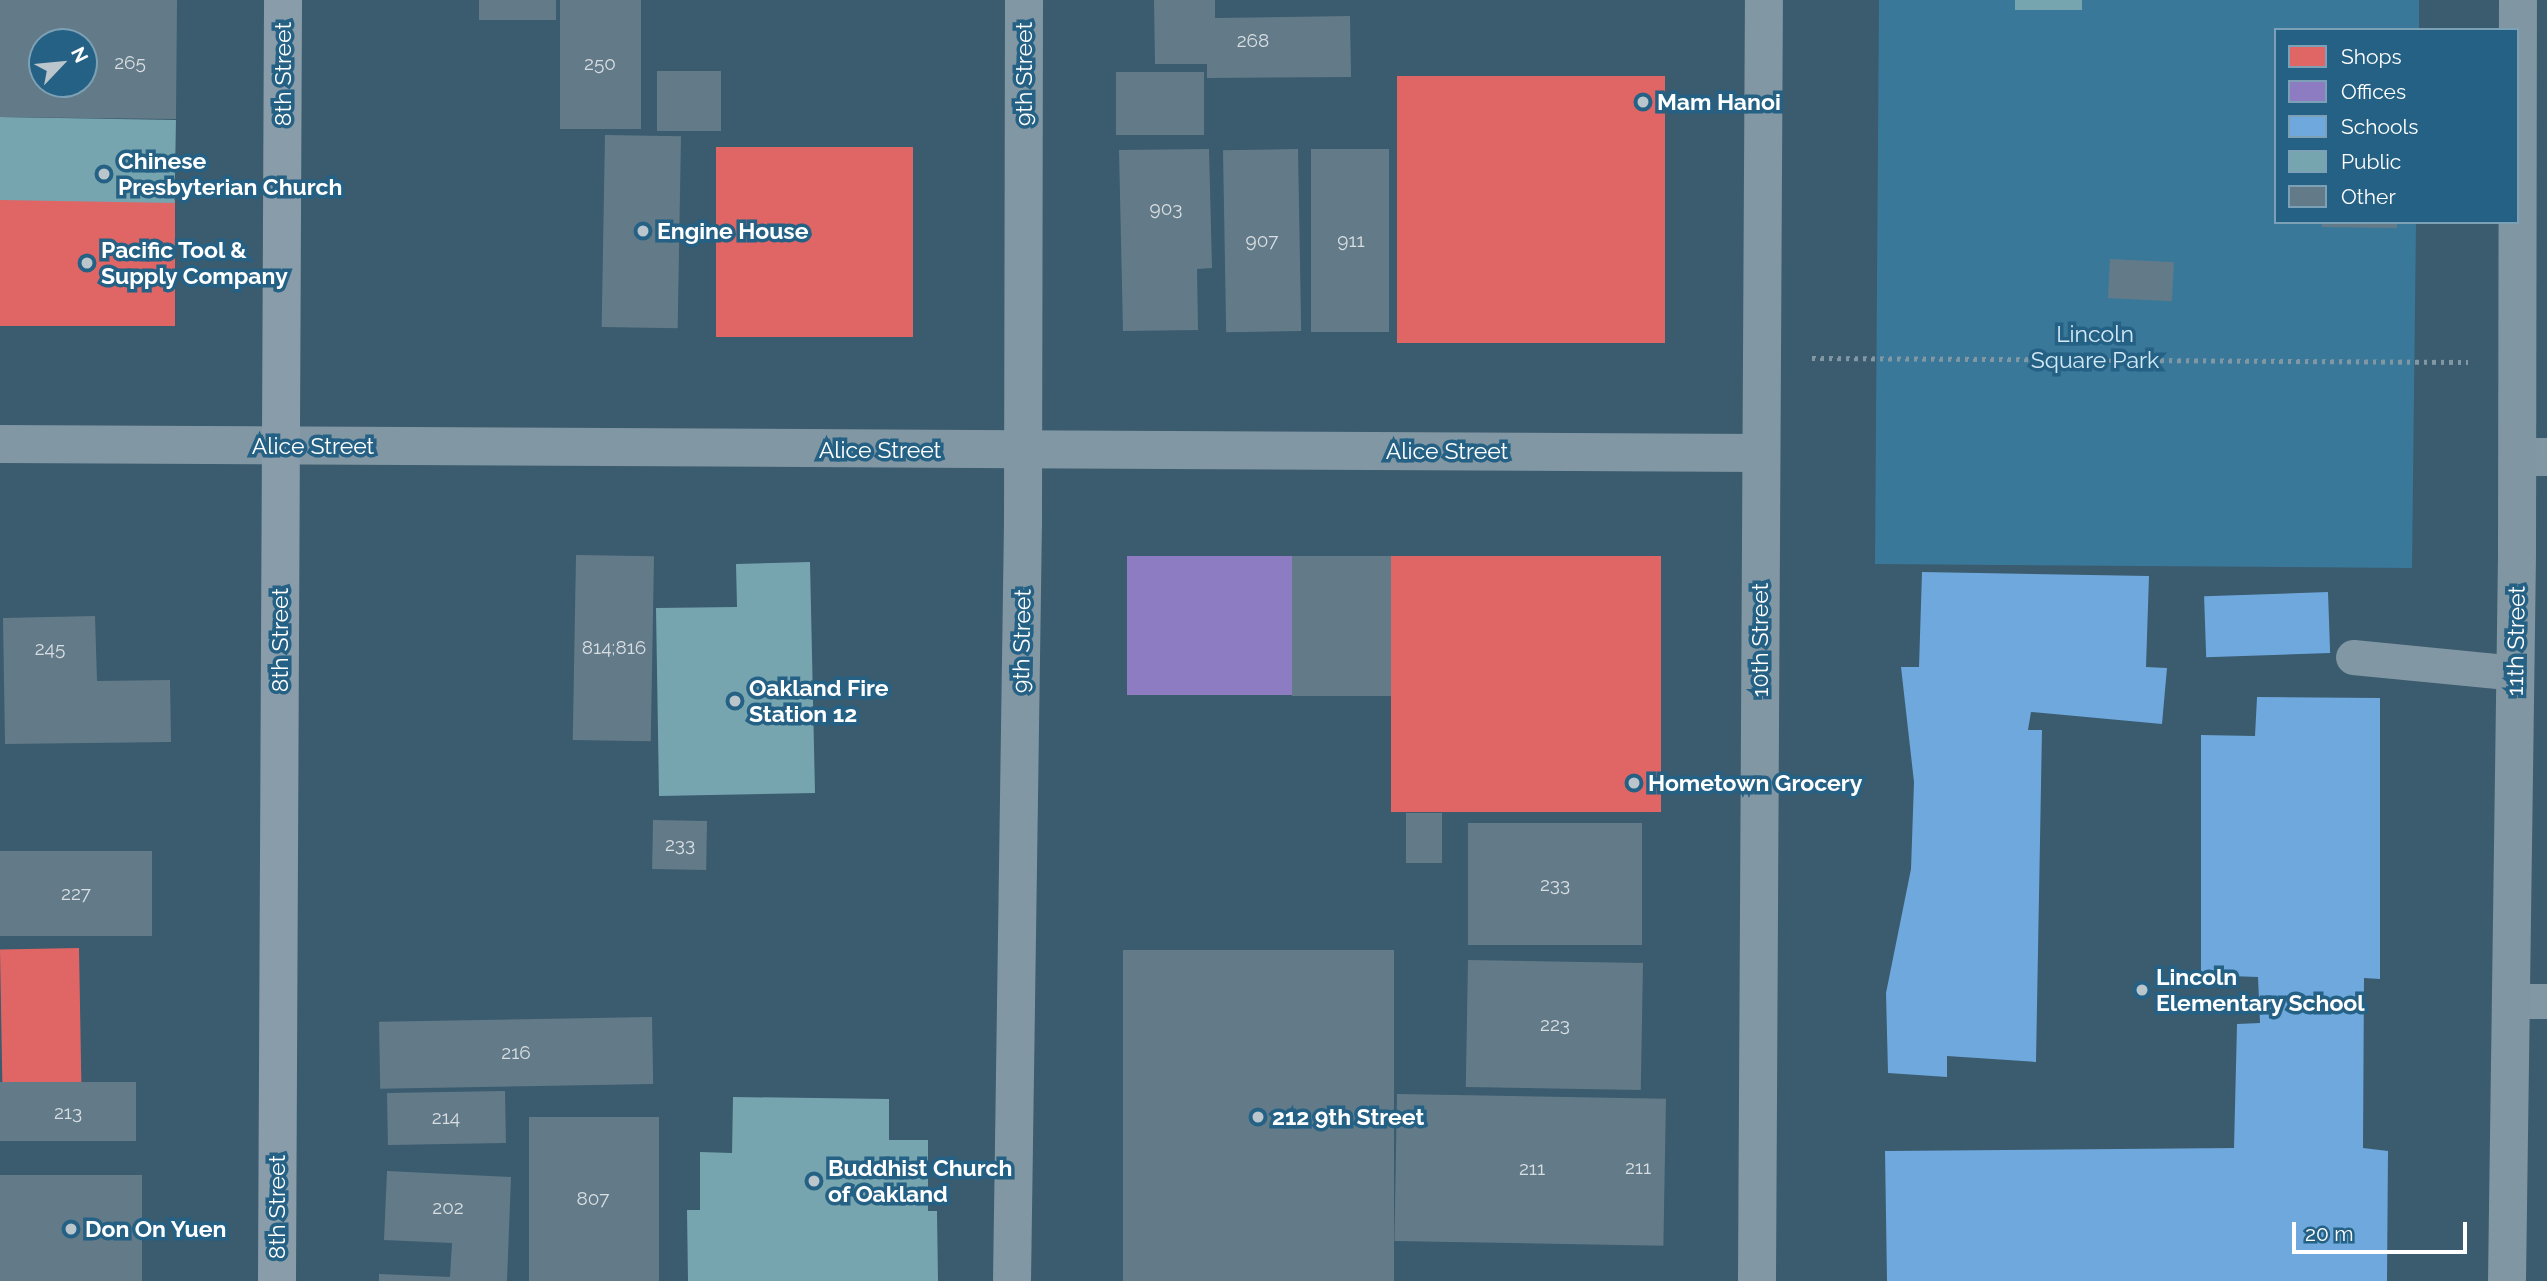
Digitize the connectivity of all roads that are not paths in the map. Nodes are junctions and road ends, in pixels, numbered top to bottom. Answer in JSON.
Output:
{"nodes":[{"id":1,"x":283,"y":0,"type":"edge"},
{"id":2,"x":1024,"y":0,"type":"edge"},
{"id":3,"x":1764,"y":0,"type":"edge"},
{"id":4,"x":2518,"y":0,"type":"edge"},
{"id":5,"x":2518,"y":28,"type":"edge"},
{"id":6,"x":2518,"y":224,"type":"edge"},
{"id":7,"x":0,"y":444,"type":"edge"},
{"id":8,"x":281,"y":445,"type":"junction"},
{"id":9,"x":1024,"y":450,"type":"junction"},
{"id":10,"x":1761,"y":453,"type":"junction"},
{"id":11,"x":2533,"y":457,"type":"edge"},
{"id":12,"x":2353,"y":657,"type":"dead end"},
{"id":13,"x":2515,"y":673,"type":"junction"},
{"id":14,"x":2547,"y":1000,"type":"edge"},
{"id":15,"x":2509,"y":1001,"type":"junction"},
{"id":16,"x":277,"y":1281,"type":"edge"},
{"id":17,"x":1012,"y":1281,"type":"edge"},
{"id":18,"x":1756,"y":1281,"type":"edge"},
{"id":19,"x":2507,"y":1281,"type":"edge"}],
"edges":[{"from":1,"to":8,"type":"main road","name":"8th Street"},
{"from":2,"to":9,"type":"street","name":"9th Street"},
{"from":3,"to":10,"type":"street","name":"10th Street"},
{"from":4,"to":5,"type":"main road","name":"11th Street"},
{"from":6,"to":11,"type":"main road","name":"11th Street"},
{"from":7,"to":8,"type":"street","name":"Alice Street"},
{"from":8,"to":9,"type":"street","name":"Alice Street"},
{"from":8,"to":16,"type":"main road","name":"8th Street"},
{"from":9,"to":10,"type":"street","name":"Alice Street"},
{"from":9,"to":17,"type":"street","name":"9th Street"},
{"from":10,"to":18,"type":"street","name":"10th Street"},
{"from":11,"to":13,"type":"main road","name":"11th Street"},
{"from":12,"to":13,"type":"lane"},
{"from":13,"to":15,"type":"main road","name":"11th Street"},
{"from":14,"to":15,"type":"lane"},
{"from":15,"to":19,"type":"main road","name":"11th Street"}]}
